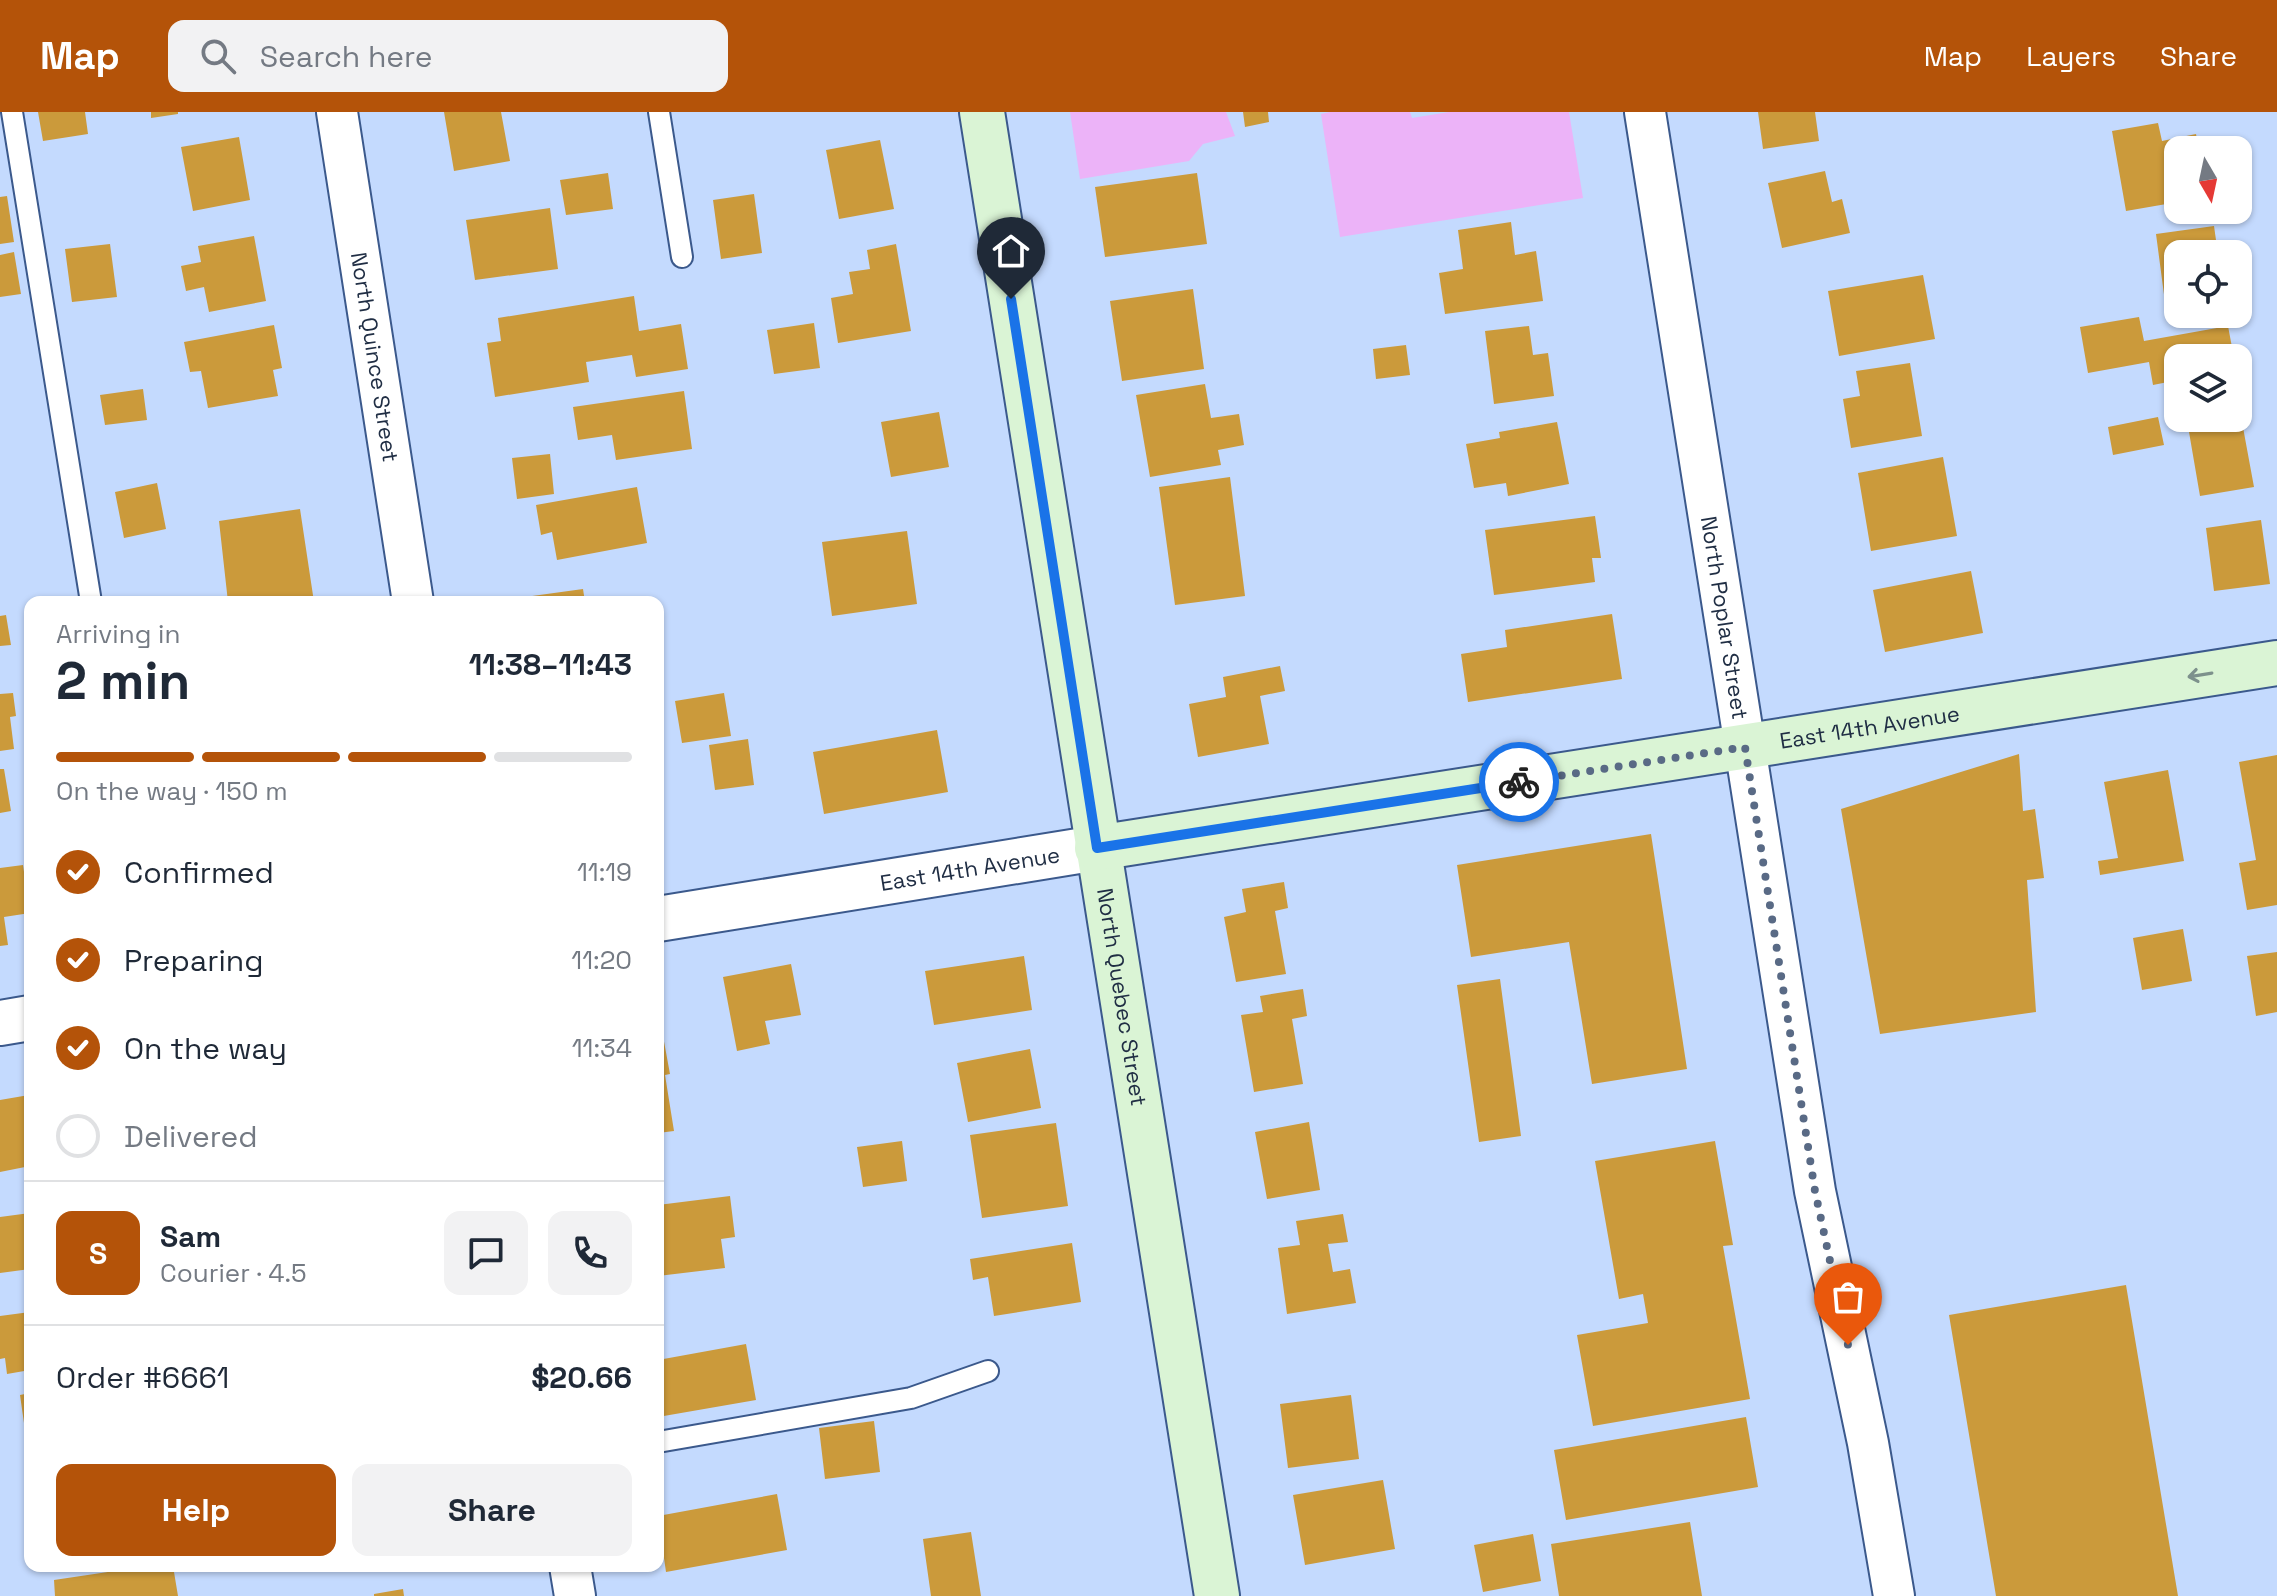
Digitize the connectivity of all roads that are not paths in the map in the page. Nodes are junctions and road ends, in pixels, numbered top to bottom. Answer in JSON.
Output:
{"nodes":[{"id":1,"x":12,"y":112,"type":"edge"},
{"id":2,"x":337,"y":112,"type":"edge"},
{"id":3,"x":659,"y":112,"type":"edge"},
{"id":4,"x":982,"y":112,"type":"edge"},
{"id":5,"x":1645,"y":112,"type":"edge"},
{"id":6,"x":682,"y":257,"type":"dead end"},
{"id":7,"x":90,"y":596,"type":"edge"},
{"id":8,"x":412,"y":596,"type":"edge"},
{"id":9,"x":2277,"y":663,"type":"edge"},
{"id":10,"x":1745,"y":747,"type":"junction"},
{"id":11,"x":1097,"y":848,"type":"junction"},
{"id":12,"x":664,"y":918,"type":"edge"},
{"id":13,"x":24,"y":1019,"type":"edge"},
{"id":14,"x":0,"y":1023,"type":"edge"},
{"id":15,"x":988,"y":1371,"type":"dead end"},
{"id":16,"x":664,"y":1441,"type":"edge"},
{"id":17,"x":571,"y":1572,"type":"edge"},
{"id":18,"x":575,"y":1596,"type":"edge"},
{"id":19,"x":1217,"y":1596,"type":"edge"},
{"id":20,"x":1894,"y":1596,"type":"edge"}],
"edges":[{"from":1,"to":7,"type":"lane"},
{"from":2,"to":8,"type":"street","name":"North Quince Street"},
{"from":3,"to":6,"type":"lane"},
{"from":4,"to":11,"type":"main road","name":"North Quebec Street"},
{"from":5,"to":10,"type":"street","name":"North Poplar Street"},
{"from":9,"to":10,"type":"main road","name":"East 14th Avenue","one_way":true},
{"from":10,"to":11,"type":"main road","name":"East 14th Avenue"},
{"from":10,"to":20,"type":"street","name":"North Poplar Street"},
{"from":11,"to":12,"type":"street","name":"East 14th Avenue"},
{"from":11,"to":19,"type":"main road","name":"North Quebec Street"},
{"from":13,"to":14,"type":"street"},
{"from":15,"to":16,"type":"lane"},
{"from":17,"to":18,"type":"street"}]}
